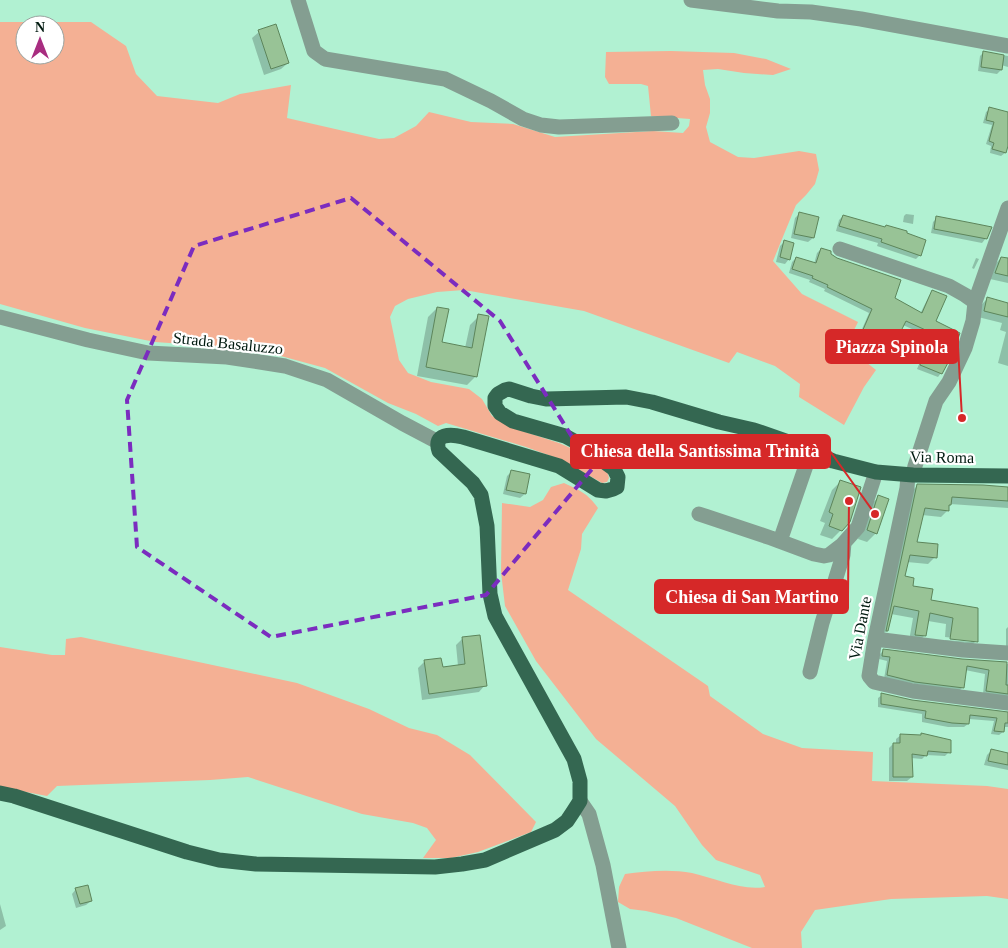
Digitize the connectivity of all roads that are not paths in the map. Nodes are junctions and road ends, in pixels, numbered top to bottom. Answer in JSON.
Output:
{"nodes":[{"id":1,"x":298,"y":0,"type":"edge"},
{"id":2,"x":691,"y":0,"type":"edge"},
{"id":3,"x":1008,"y":46,"type":"edge"},
{"id":4,"x":672,"y":123,"type":"dead end"},
{"id":5,"x":1008,"y":208,"type":"edge"},
{"id":6,"x":840,"y":249,"type":"dead end"},
{"id":7,"x":975,"y":302,"type":"junction"},
{"id":8,"x":0,"y":318,"type":"edge"},
{"id":9,"x":438,"y":442,"type":"junction"},
{"id":10,"x":811,"y":451,"type":"junction"},
{"id":11,"x":876,"y":472,"type":"junction"},
{"id":12,"x":910,"y":475,"type":"junction"},
{"id":13,"x":1008,"y":476,"type":"edge"},
{"id":14,"x":699,"y":514,"type":"dead end"},
{"id":15,"x":780,"y":541,"type":"junction"},
{"id":16,"x":844,"y":543,"type":"junction"},
{"id":17,"x":875,"y":639,"type":"junction"},
{"id":18,"x":1008,"y":653,"type":"edge"},
{"id":19,"x":810,"y":672,"type":"dead end"},
{"id":20,"x":1008,"y":703,"type":"edge"},
{"id":21,"x":0,"y":793,"type":"edge"},
{"id":22,"x":580,"y":801,"type":"junction"},
{"id":23,"x":619,"y":948,"type":"edge"}],
"edges":[{"from":1,"to":4,"type":"street"},
{"from":2,"to":3,"type":"street"},
{"from":5,"to":7,"type":"street","name":"Via Dante"},
{"from":6,"to":7,"type":"street"},
{"from":7,"to":12,"type":"street","name":"Via Dante"},
{"from":8,"to":9,"type":"street","name":"Strada Basaluzzo"},
{"from":9,"to":10,"type":"main road","name":"Via Roma"},
{"from":9,"to":22,"type":"main road"},
{"from":10,"to":11,"type":"main road","name":"Via Roma"},
{"from":10,"to":15,"type":"street"},
{"from":11,"to":12,"type":"main road","name":"Via Roma"},
{"from":11,"to":16,"type":"street"},
{"from":12,"to":13,"type":"main road","name":"Via Roma"},
{"from":12,"to":17,"type":"street","name":"Via Dante"},
{"from":14,"to":15,"type":"street"},
{"from":15,"to":16,"type":"street"},
{"from":16,"to":19,"type":"street"},
{"from":17,"to":18,"type":"street"},
{"from":17,"to":20,"type":"street","name":"Via Dante"},
{"from":21,"to":22,"type":"main road"},
{"from":22,"to":23,"type":"street"}]}
